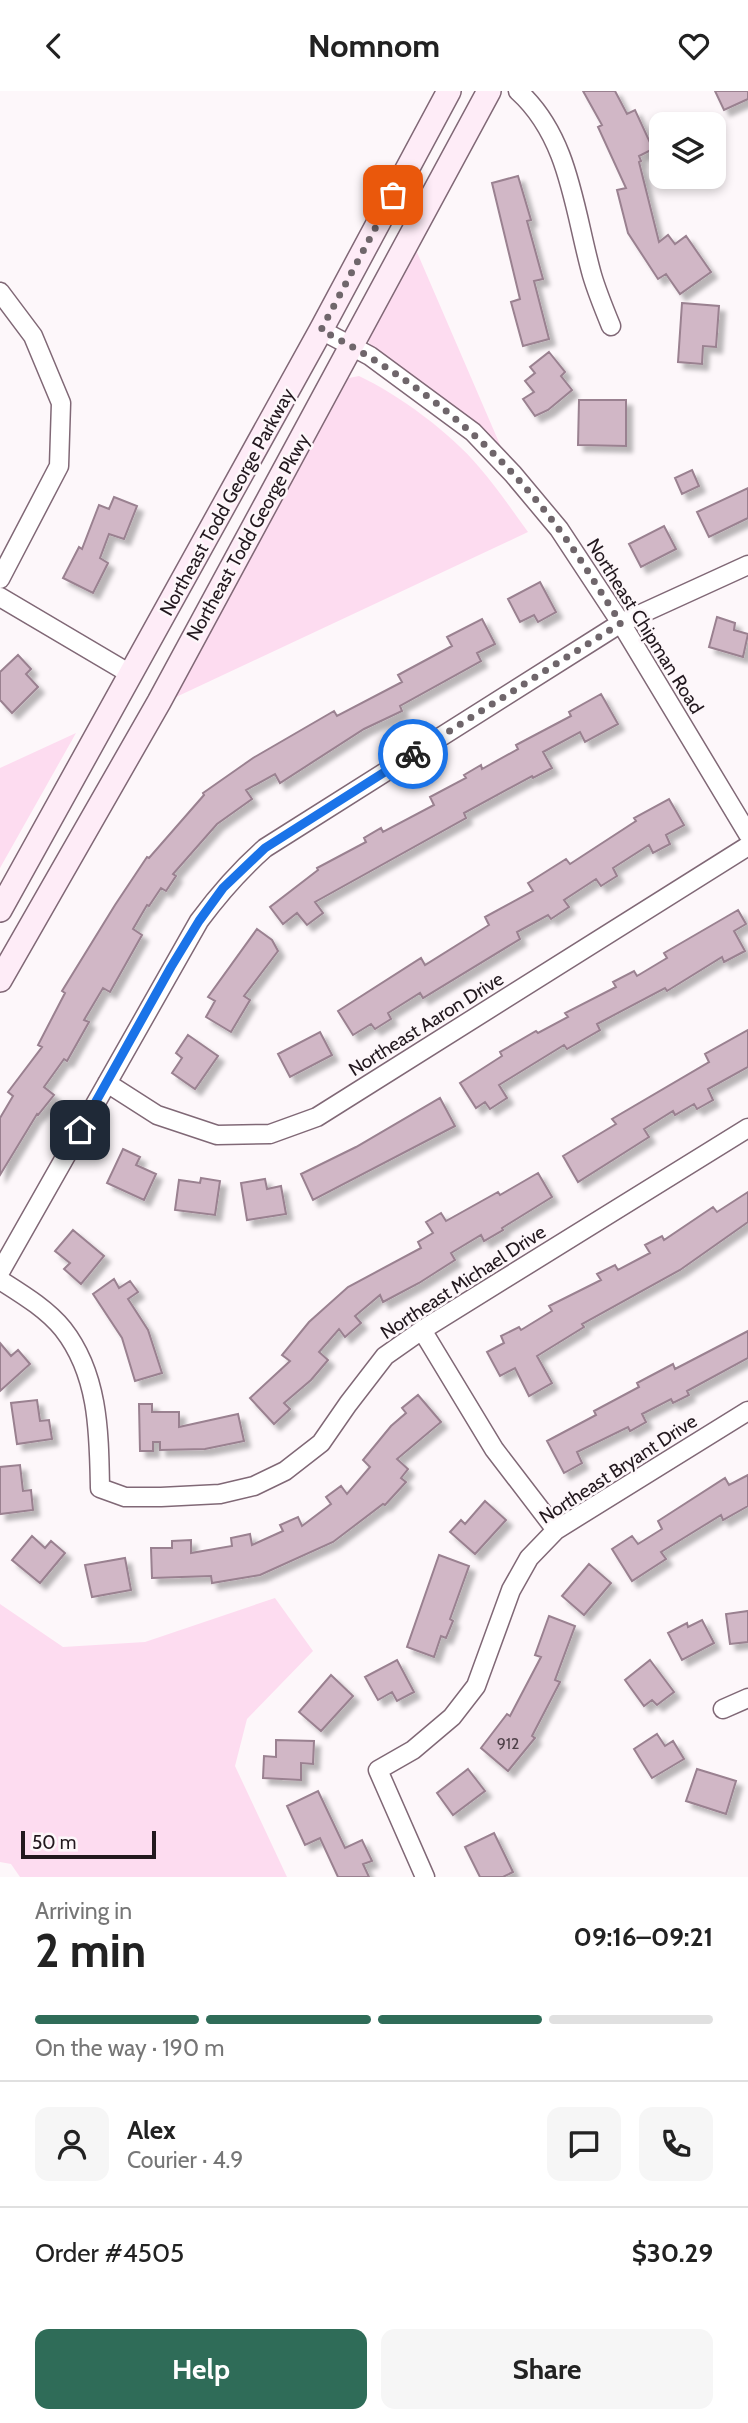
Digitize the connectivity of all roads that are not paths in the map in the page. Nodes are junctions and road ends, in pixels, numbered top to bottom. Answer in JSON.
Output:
{"nodes":[{"id":1,"x":449,"y":91,"type":"edge"},
{"id":2,"x":489,"y":91,"type":"edge"},
{"id":3,"x":518,"y":91,"type":"edge"},
{"id":4,"x":0,"y":292,"type":"edge"},
{"id":5,"x":611,"y":326,"type":"dead end"},
{"id":6,"x":321,"y":330,"type":"junction"},
{"id":7,"x":352,"y":345,"type":"junction"},
{"id":8,"x":748,"y":565,"type":"edge"},
{"id":9,"x":0,"y":579,"type":"edge"},
{"id":10,"x":0,"y":597,"type":"edge"},
{"id":11,"x":621,"y":623,"type":"junction"},
{"id":12,"x":132,"y":675,"type":"junction"},
{"id":13,"x":748,"y":834,"type":"edge"},
{"id":14,"x":748,"y":846,"type":"edge"},
{"id":15,"x":0,"y":910,"type":"edge"},
{"id":16,"x":0,"y":980,"type":"edge"},
{"id":17,"x":107,"y":1083,"type":"junction"},
{"id":18,"x":748,"y":1128,"type":"edge"},
{"id":19,"x":0,"y":1272,"type":"edge"},
{"id":20,"x":0,"y":1280,"type":"edge"},
{"id":21,"x":422,"y":1330,"type":"junction"},
{"id":22,"x":748,"y":1411,"type":"edge"},
{"id":23,"x":556,"y":1530,"type":"junction"},
{"id":24,"x":748,"y":1698,"type":"edge"},
{"id":25,"x":723,"y":1709,"type":"dead end"},
{"id":26,"x":425,"y":1877,"type":"edge"}],
"edges":[{"from":1,"to":6,"type":"main road","name":"Northeast Todd George Parkway"},
{"from":2,"to":7,"type":"main road","name":"Northeast Todd George Pkwy"},
{"from":3,"to":5,"type":"street"},
{"from":4,"to":9,"type":"street"},
{"from":6,"to":7,"type":"street","name":"Northeast Chipman Road"},
{"from":6,"to":12,"type":"main road","name":"Northeast Todd George Parkway"},
{"from":7,"to":11,"type":"street","name":"Northeast Chipman Road"},
{"from":7,"to":16,"type":"main road","name":"Northeast Todd George Pkwy"},
{"from":8,"to":11,"type":"street"},
{"from":10,"to":12,"type":"street"},
{"from":11,"to":13,"type":"street","name":"Northeast Chipman Road"},
{"from":11,"to":17,"type":"street"},
{"from":12,"to":15,"type":"main road","name":"Northeast Todd George Parkway"},
{"from":14,"to":17,"type":"street","name":"Northeast Aaron Drive"},
{"from":17,"to":19,"type":"street"},
{"from":18,"to":21,"type":"street","name":"Northeast Michael Drive"},
{"from":20,"to":21,"type":"street","name":"Northeast Michael Drive"},
{"from":21,"to":23,"type":"street"},
{"from":22,"to":23,"type":"street","name":"Northeast Bryant Drive"},
{"from":23,"to":26,"type":"street","name":"Northeast Bryant Drive"},
{"from":24,"to":25,"type":"street"}]}
